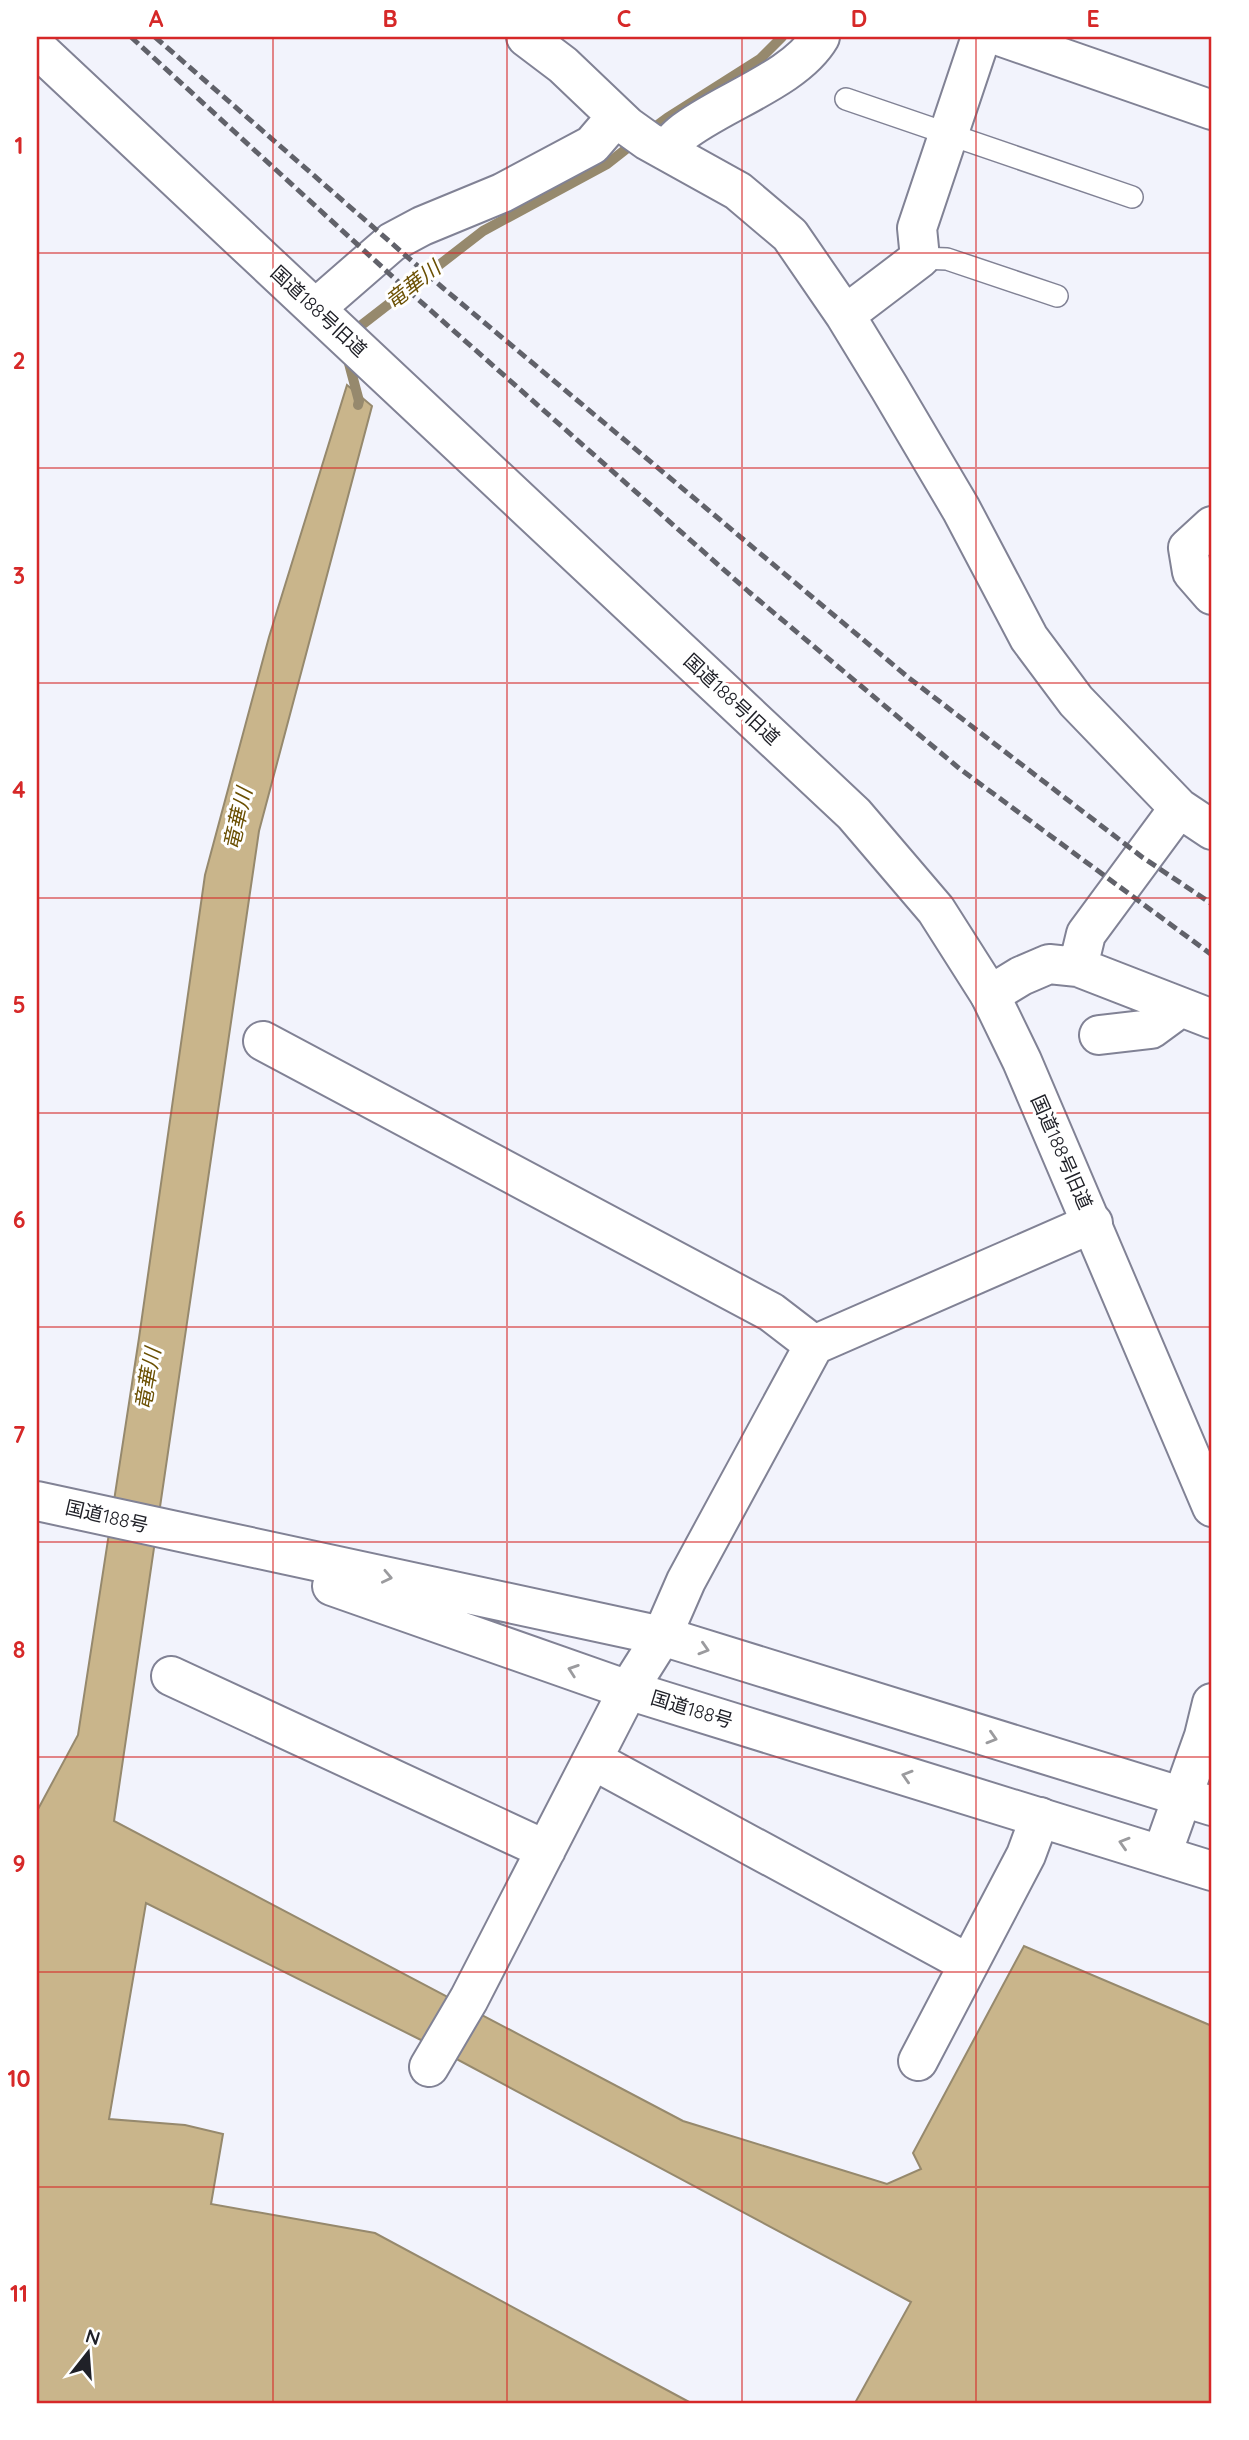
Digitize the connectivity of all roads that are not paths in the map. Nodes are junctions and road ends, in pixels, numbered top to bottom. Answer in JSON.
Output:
{"nodes":[{"id":1,"x":526,"y":37,"type":"edge"},
{"id":2,"x":820,"y":37,"type":"edge"},
{"id":3,"x":981,"y":37,"type":"edge"},
{"id":4,"x":1002,"y":37,"type":"edge"},
{"id":5,"x":37,"y":48,"type":"edge"},
{"id":6,"x":846,"y":99,"type":"dead end"},
{"id":7,"x":1212,"y":110,"type":"edge"},
{"id":8,"x":639,"y":133,"type":"junction"},
{"id":9,"x":948,"y":134,"type":"junction"},
{"id":10,"x":1132,"y":197,"type":"dead end"},
{"id":11,"x":920,"y":258,"type":"junction"},
{"id":12,"x":1057,"y":296,"type":"dead end"},
{"id":13,"x":316,"y":308,"type":"junction"},
{"id":14,"x":845,"y":315,"type":"junction"},
{"id":15,"x":1212,"y":526,"type":"edge"},
{"id":16,"x":1212,"y":595,"type":"edge"},
{"id":17,"x":1179,"y":808,"type":"junction"},
{"id":18,"x":1212,"y":830,"type":"edge"},
{"id":19,"x":1078,"y":967,"type":"junction"},
{"id":20,"x":990,"y":995,"type":"junction"},
{"id":21,"x":1197,"y":1013,"type":"edge"},
{"id":22,"x":1099,"y":1035,"type":"dead end"},
{"id":23,"x":263,"y":1041,"type":"dead end"},
{"id":24,"x":1093,"y":1223,"type":"junction"},
{"id":25,"x":814,"y":1345,"type":"junction"},
{"id":26,"x":37,"y":1501,"type":"edge"},
{"id":27,"x":1212,"y":1507,"type":"edge"},
{"id":28,"x":177,"y":1532,"type":"junction"},
{"id":29,"x":662,"y":1636,"type":"junction"},
{"id":30,"x":171,"y":1676,"type":"dead end"},
{"id":31,"x":628,"y":1690,"type":"junction"},
{"id":32,"x":1212,"y":1703,"type":"edge"},
{"id":33,"x":593,"y":1760,"type":"junction"},
{"id":34,"x":1198,"y":1801,"type":"edge"},
{"id":35,"x":1040,"y":1817,"type":"junction"},
{"id":36,"x":546,"y":1850,"type":"junction"},
{"id":37,"x":1162,"y":1854,"type":"junction"},
{"id":38,"x":1212,"y":1871,"type":"edge"},
{"id":39,"x":969,"y":1964,"type":"junction"},
{"id":40,"x":918,"y":2061,"type":"dead end"},
{"id":41,"x":431,"y":2062,"type":"dead end"}],
"edges":[{"from":1,"to":8,"type":"main road"},
{"from":2,"to":8,"type":"main road"},
{"from":3,"to":9,"type":"main road"},
{"from":4,"to":7,"type":"main road"},
{"from":5,"to":13,"type":"main road","name":"国道188号旧道"},
{"from":6,"to":9,"type":"lane"},
{"from":8,"to":13,"type":"main road"},
{"from":8,"to":14,"type":"main road"},
{"from":9,"to":10,"type":"lane"},
{"from":9,"to":11,"type":"main road"},
{"from":11,"to":12,"type":"lane"},
{"from":11,"to":14,"type":"main road"},
{"from":13,"to":20,"type":"main road","name":"国道188号旧道"},
{"from":14,"to":17,"type":"main road"},
{"from":15,"to":16,"type":"main road"},
{"from":17,"to":18,"type":"main road"},
{"from":17,"to":19,"type":"main road"},
{"from":19,"to":20,"type":"main road"},
{"from":19,"to":21,"type":"main road"},
{"from":20,"to":24,"type":"main road","name":"国道188号旧道"},
{"from":21,"to":22,"type":"main road"},
{"from":23,"to":25,"type":"main road"},
{"from":24,"to":25,"type":"main road"},
{"from":24,"to":27,"type":"main road","name":"国道188号旧道"},
{"from":25,"to":29,"type":"main road"},
{"from":26,"to":28,"type":"main road","name":"国道188号"},
{"from":28,"to":29,"type":"main road","name":"国道188号","one_way":true},
{"from":31,"to":28,"type":"main road","name":"国道188号","one_way":true},
{"from":29,"to":31,"type":"main road"},
{"from":29,"to":34,"type":"main road","name":"国道188号","one_way":true},
{"from":30,"to":36,"type":"main road"},
{"from":31,"to":33,"type":"main road"},
{"from":35,"to":31,"type":"main road","name":"国道188号","one_way":true},
{"from":32,"to":34,"type":"main road"},
{"from":33,"to":36,"type":"main road"},
{"from":33,"to":39,"type":"main road"},
{"from":34,"to":37,"type":"main road"},
{"from":37,"to":35,"type":"main road","name":"国道188号","one_way":true},
{"from":35,"to":39,"type":"main road"},
{"from":36,"to":41,"type":"main road"},
{"from":37,"to":38,"type":"main road","name":"国道188号"},
{"from":39,"to":40,"type":"main road"}]}
